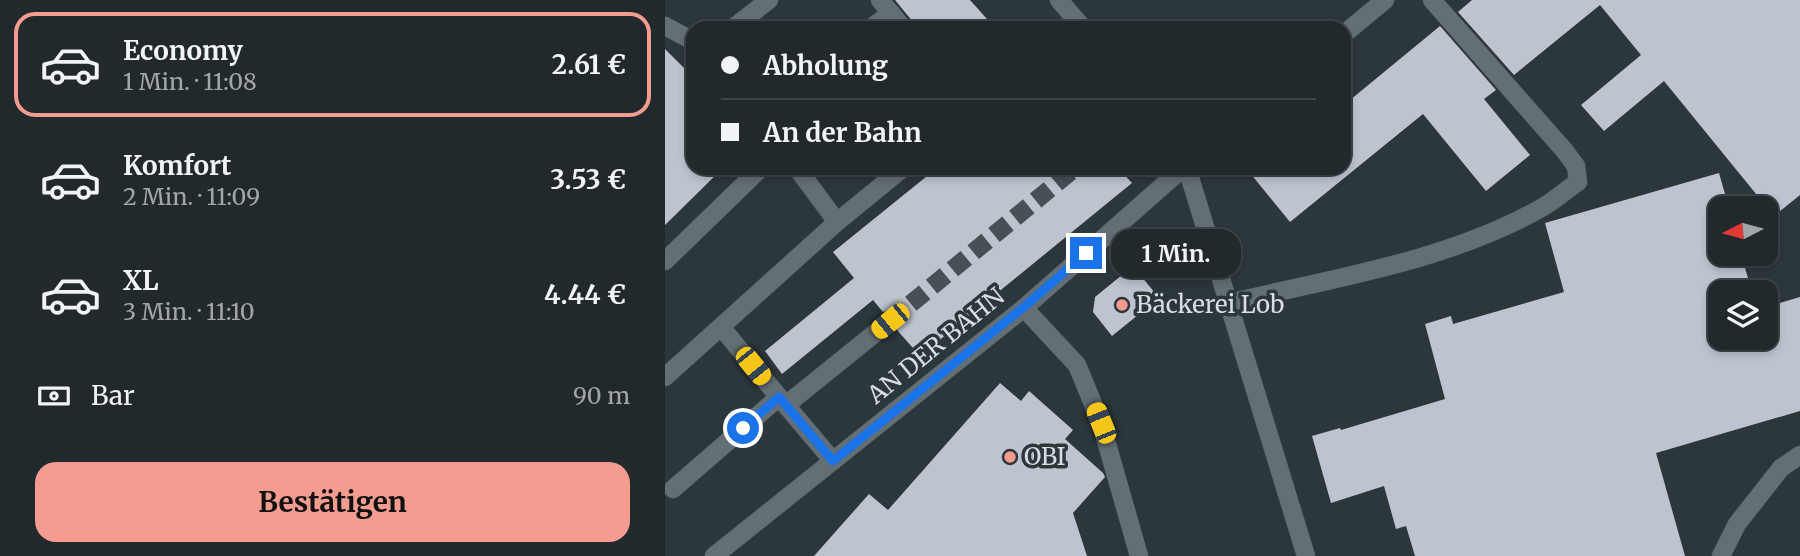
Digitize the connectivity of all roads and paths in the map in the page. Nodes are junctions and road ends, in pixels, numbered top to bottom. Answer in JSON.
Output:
{"nodes":[{"id":1,"x":769,"y":0,"type":"edge"},
{"id":2,"x":1059,"y":0,"type":"edge"},
{"id":3,"x":1385,"y":0,"type":"edge"},
{"id":4,"x":1432,"y":0,"type":"edge"},
{"id":5,"x":885,"y":6,"type":"edge"},
{"id":6,"x":742,"y":21,"type":"edge"},
{"id":7,"x":875,"y":21,"type":"edge"},
{"id":8,"x":897,"y":21,"type":"edge"},
{"id":9,"x":1077,"y":21,"type":"edge"},
{"id":10,"x":665,"y":26,"type":"edge"},
{"id":11,"x":1351,"y":28,"type":"edge"},
{"id":12,"x":686,"y":37,"type":"edge"},
{"id":13,"x":754,"y":175,"type":"edge"},
{"id":14,"x":802,"y":175,"type":"edge"},
{"id":15,"x":894,"y":175,"type":"edge"},
{"id":16,"x":1163,"y":175,"type":"edge"},
{"id":17,"x":1187,"y":175,"type":"edge"},
{"id":18,"x":837,"y":222,"type":"junction"},
{"id":19,"x":665,"y":261,"type":"edge"},
{"id":20,"x":1229,"y":303,"type":"junction"},
{"id":21,"x":1024,"y":307,"type":"junction"},
{"id":22,"x":890,"y":321,"type":"tunnel mouth"},
{"id":23,"x":721,"y":327,"type":"junction"},
{"id":24,"x":665,"y":377,"type":"edge"},
{"id":25,"x":782,"y":401,"type":"junction"},
{"id":26,"x":1800,"y":455,"type":"edge"},
{"id":27,"x":833,"y":461,"type":"junction"},
{"id":28,"x":673,"y":489,"type":"dead end"},
{"id":29,"x":714,"y":556,"type":"edge"},
{"id":30,"x":1139,"y":556,"type":"edge"},
{"id":31,"x":1306,"y":556,"type":"edge"},
{"id":32,"x":1721,"y":556,"type":"edge"}],
"edges":[{"from":1,"to":6,"type":"street"},
{"from":2,"to":9,"type":"street"},
{"from":3,"to":11,"type":"street"},
{"from":4,"to":20,"type":"street"},
{"from":5,"to":7,"type":"street"},
{"from":5,"to":8,"type":"street"},
{"from":10,"to":12,"type":"street"},
{"from":13,"to":19,"type":"street"},
{"from":14,"to":18,"type":"street"},
{"from":15,"to":18,"type":"street"},
{"from":16,"to":21,"type":"street","name":"AN DER BAHN"},
{"from":17,"to":20,"type":"street"},
{"from":18,"to":23,"type":"street"},
{"from":20,"to":31,"type":"street"},
{"from":21,"to":27,"type":"street","name":"AN DER BAHN"},
{"from":21,"to":30,"type":"street"},
{"from":22,"to":25,"type":"street"},
{"from":23,"to":24,"type":"street"},
{"from":23,"to":25,"type":"street"},
{"from":25,"to":27,"type":"street"},
{"from":25,"to":28,"type":"street"},
{"from":26,"to":32,"type":"street"},
{"from":27,"to":29,"type":"street","name":"AN DER BAHN"}]}
